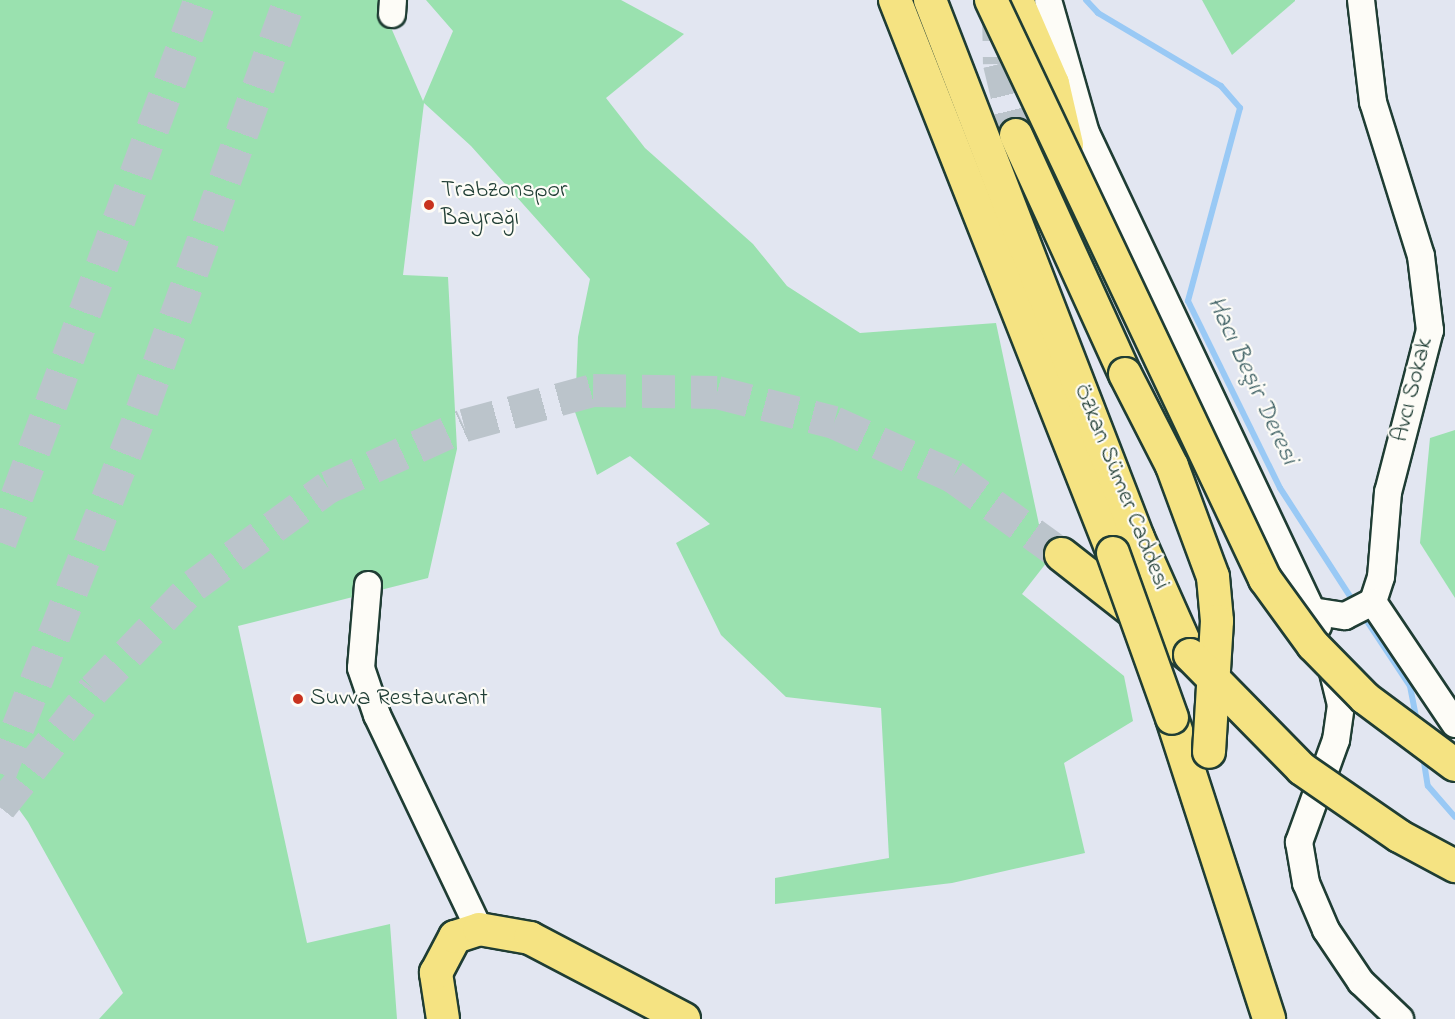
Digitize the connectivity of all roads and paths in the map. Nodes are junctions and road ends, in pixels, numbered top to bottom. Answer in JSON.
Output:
{"nodes":[{"id":1,"x":894,"y":0,"type":"edge"},
{"id":2,"x":930,"y":0,"type":"edge"},
{"id":3,"x":992,"y":0,"type":"edge"},
{"id":4,"x":1016,"y":0,"type":"edge"},
{"id":5,"x":1048,"y":0,"type":"edge"},
{"id":6,"x":1361,"y":0,"type":"edge"},
{"id":7,"x":1016,"y":135,"type":"tunnel mouth"},
{"id":8,"x":1072,"y":172,"type":"junction"},
{"id":9,"x":1061,"y":554,"type":"tunnel mouth"},
{"id":10,"x":368,"y":585,"type":"dead end"},
{"id":11,"x":1373,"y":602,"type":"junction"},
{"id":12,"x":1312,"y":611,"type":"junction"},
{"id":13,"x":1190,"y":655,"type":"junction"},
{"id":14,"x":1455,"y":724,"type":"edge"},
{"id":15,"x":1455,"y":765,"type":"edge"},
{"id":16,"x":1455,"y":866,"type":"edge"},
{"id":17,"x":1220,"y":873,"type":"junction"},
{"id":18,"x":478,"y":929,"type":"junction"},
{"id":19,"x":443,"y":1019,"type":"edge"},
{"id":20,"x":684,"y":1019,"type":"edge"},
{"id":21,"x":1269,"y":1019,"type":"edge"},
{"id":22,"x":1400,"y":1019,"type":"edge"}],
"edges":[{"from":1,"to":17,"type":"main road","bridge":true},
{"from":2,"to":13,"type":"main road","name":"Özkan Sümer Caddesi"},
{"from":3,"to":8,"type":"main road","bridge":true},
{"from":4,"to":8,"type":"highway","bridge":true},
{"from":5,"to":12,"type":"street"},
{"from":6,"to":11,"type":"street","name":"Avcı Sokak"},
{"from":7,"to":17,"type":"main road","bridge":true},
{"from":8,"to":15,"type":"main road","bridge":true},
{"from":9,"to":13,"type":"highway"},
{"from":10,"to":18,"type":"street"},
{"from":11,"to":12,"type":"street"},
{"from":11,"to":14,"type":"street"},
{"from":12,"to":22,"type":"street"},
{"from":13,"to":16,"type":"main road","name":"Özkan Sümer Caddesi","bridge":true},
{"from":17,"to":21,"type":"main road"},
{"from":18,"to":19,"type":"main road"},
{"from":18,"to":20,"type":"main road"}]}
